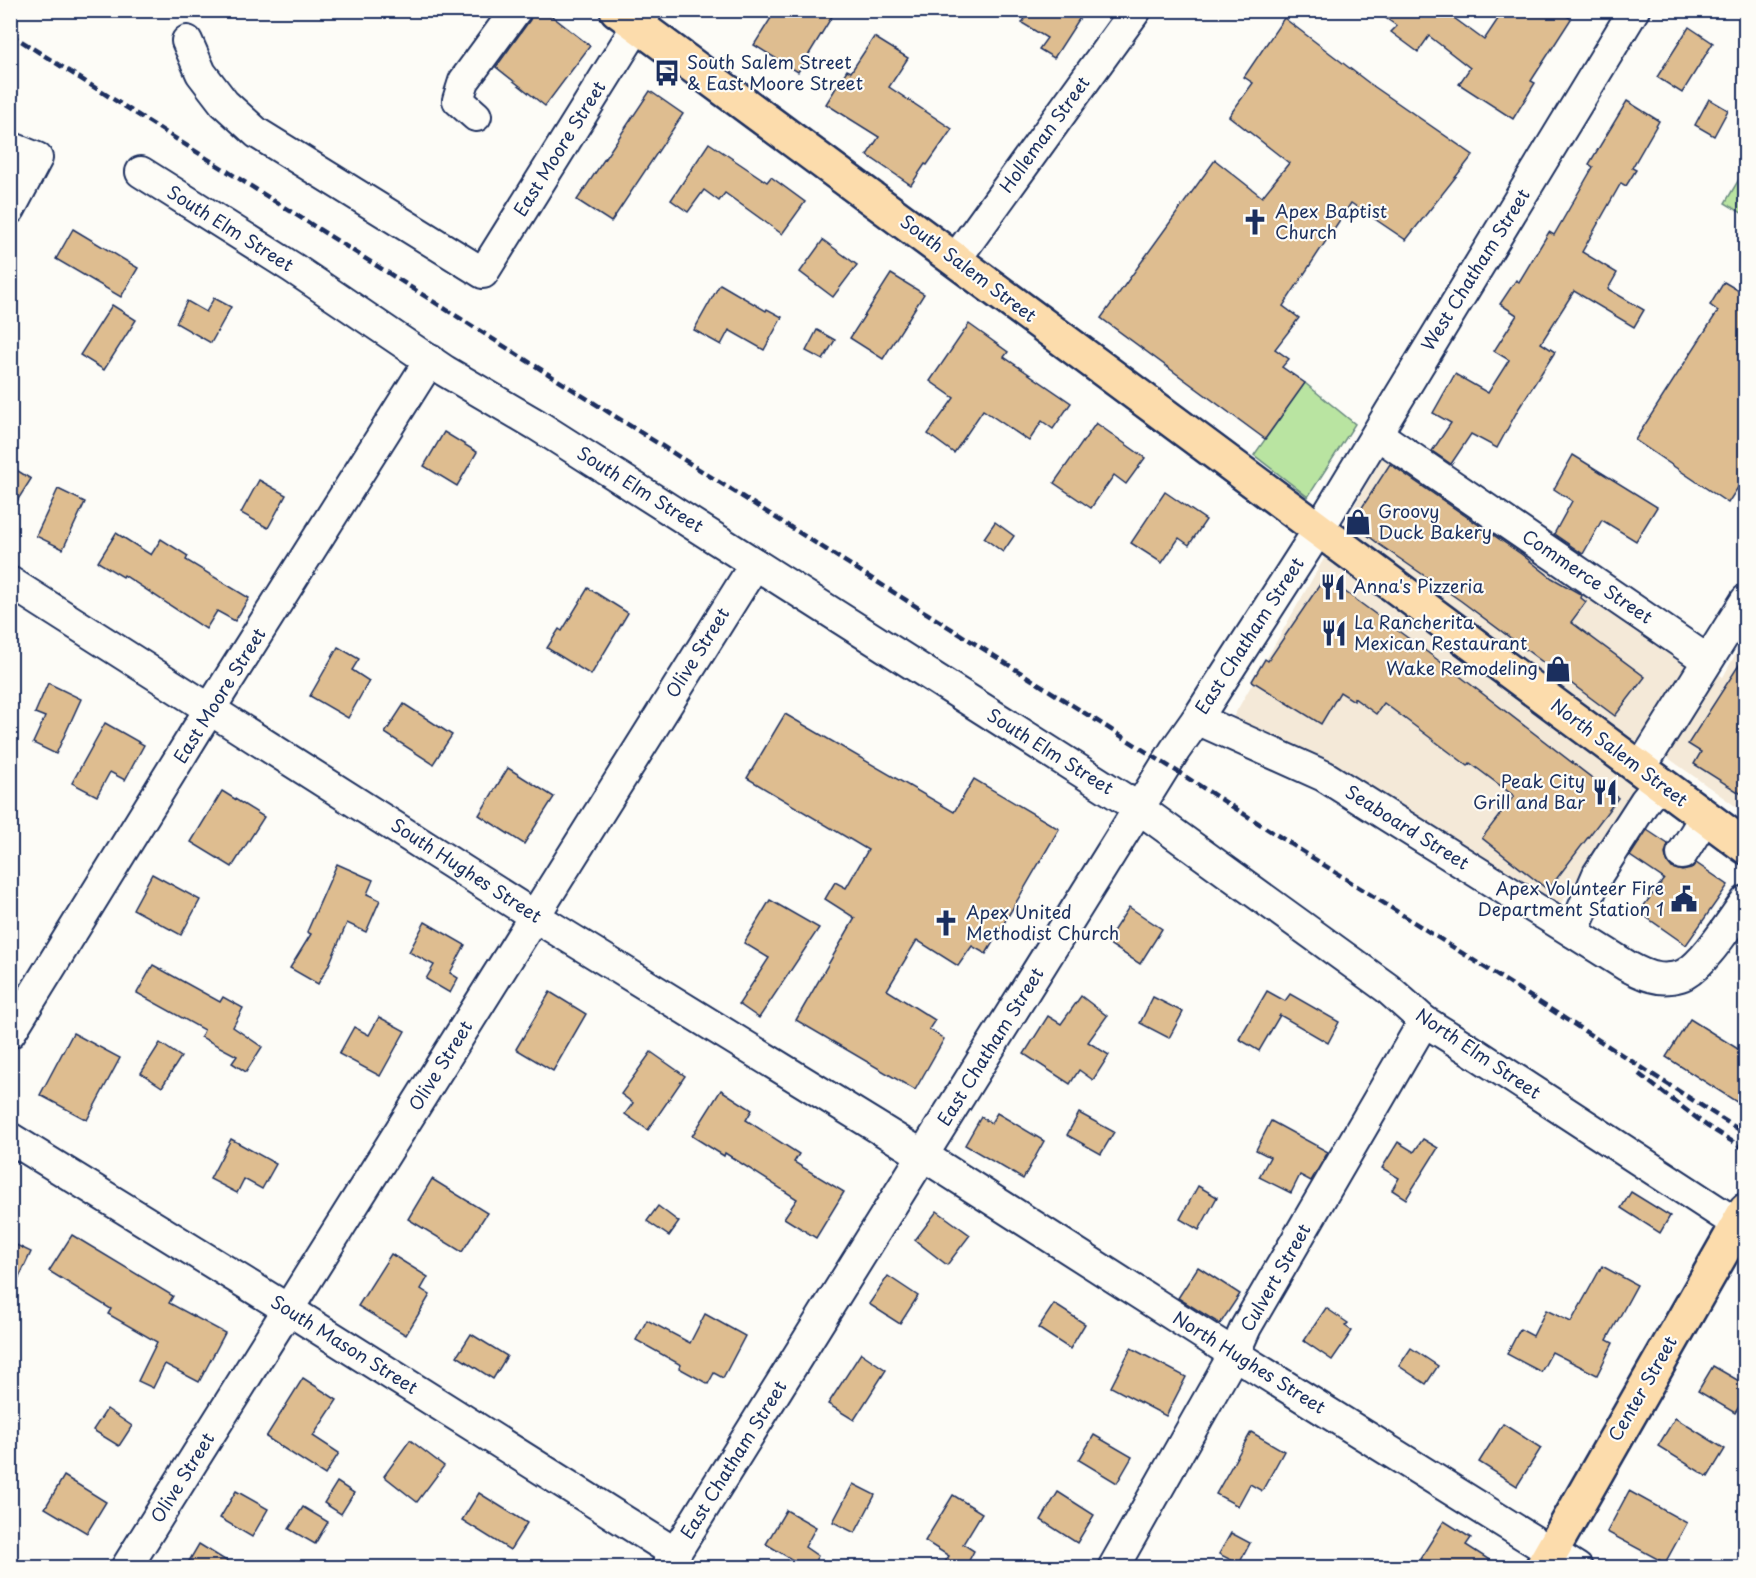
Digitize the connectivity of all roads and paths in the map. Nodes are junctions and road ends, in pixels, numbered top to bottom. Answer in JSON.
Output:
{"nodes":[{"id":1,"x":516,"y":10,"type":"edge"},
{"id":2,"x":1634,"y":10,"type":"edge"},
{"id":3,"x":1126,"y":14,"type":"edge"},
{"id":4,"x":634,"y":15,"type":"edge"},
{"id":5,"x":188,"y":41,"type":"dead end"},
{"id":6,"x":476,"y":116,"type":"dead end"},
{"id":7,"x":141,"y":172,"type":"dead end"},
{"id":8,"x":955,"y":260,"type":"junction"},
{"id":9,"x":430,"y":360,"type":"junction"},
{"id":10,"x":1377,"y":434,"type":"junction"},
{"id":11,"x":1319,"y":529,"type":"junction"},
{"id":12,"x":755,"y":564,"type":"junction"},
{"id":13,"x":10,"y":582,"type":"edge"},
{"id":14,"x":1746,"y":600,"type":"edge"},
{"id":15,"x":1707,"y":660,"type":"junction"},
{"id":16,"x":212,"y":708,"type":"junction"},
{"id":17,"x":1197,"y":719,"type":"junction"},
{"id":18,"x":1650,"y":776,"type":"junction"},
{"id":19,"x":1140,"y":809,"type":"junction"},
{"id":20,"x":1705,"y":817,"type":"junction"},
{"id":21,"x":1746,"y":847,"type":"edge"},
{"id":22,"x":1682,"y":854,"type":"dead end"},
{"id":23,"x":1746,"y":901,"type":"edge"},
{"id":24,"x":535,"y":915,"type":"junction"},
{"id":25,"x":1573,"y":932,"type":"junction"},
{"id":26,"x":1424,"y":1021,"type":"junction"},
{"id":27,"x":10,"y":1034,"type":"edge"},
{"id":28,"x":10,"y":1138,"type":"edge"},
{"id":29,"x":924,"y":1156,"type":"junction"},
{"id":30,"x":1741,"y":1217,"type":"edge"},
{"id":31,"x":289,"y":1310,"type":"junction"},
{"id":32,"x":1234,"y":1354,"type":"junction"},
{"id":33,"x":671,"y":1560,"type":"edge"},
{"id":34,"x":1556,"y":1562,"type":"edge"},
{"id":35,"x":126,"y":1568,"type":"edge"},
{"id":36,"x":1113,"y":1568,"type":"edge"}],
"edges":[{"from":1,"to":6,"type":"street"},
{"from":2,"to":10,"type":"street","name":"West Chatham Street"},
{"from":3,"to":8,"type":"street","name":"Holleman Street"},
{"from":4,"to":5,"type":"street","name":"East Moore Street"},
{"from":4,"to":8,"type":"main road","name":"South Salem Street"},
{"from":7,"to":9,"type":"street","name":"South Elm Street"},
{"from":8,"to":11,"type":"main road","name":"South Salem Street"},
{"from":9,"to":12,"type":"street","name":"South Elm Street"},
{"from":9,"to":16,"type":"street","name":"East Moore Street"},
{"from":10,"to":11,"type":"street","name":"West Chatham Street"},
{"from":10,"to":15,"type":"street","name":"Commerce Street"},
{"from":11,"to":17,"type":"street","name":"East Chatham Street"},
{"from":11,"to":18,"type":"main road","name":"North Salem Street"},
{"from":12,"to":19,"type":"street","name":"South Elm Street"},
{"from":12,"to":24,"type":"street","name":"Olive Street"},
{"from":13,"to":16,"type":"street","name":"South Hughes Street"},
{"from":14,"to":15,"type":"street"},
{"from":15,"to":18,"type":"street"},
{"from":16,"to":24,"type":"street","name":"South Hughes Street"},
{"from":16,"to":27,"type":"street","name":"East Moore Street"},
{"from":17,"to":19,"type":"street","name":"East Chatham Street"},
{"from":17,"to":25,"type":"street","name":"Seaboard Street"},
{"from":18,"to":20,"type":"main road","name":"North Salem Street"},
{"from":18,"to":25,"type":"street"},
{"from":19,"to":26,"type":"street","name":"North Elm Street"},
{"from":19,"to":29,"type":"street","name":"East Chatham Street"},
{"from":20,"to":21,"type":"main road","name":"North Salem Street"},
{"from":20,"to":22,"type":"street"},
{"from":23,"to":25,"type":"street","name":"Seaboard Street"},
{"from":24,"to":29,"type":"street","name":"South Hughes Street"},
{"from":24,"to":31,"type":"street","name":"Olive Street"},
{"from":26,"to":30,"type":"street","name":"North Elm Street"},
{"from":26,"to":32,"type":"street","name":"Culvert Street"},
{"from":28,"to":31,"type":"street","name":"South Mason Street"},
{"from":29,"to":32,"type":"street","name":"North Hughes Street"},
{"from":29,"to":33,"type":"street","name":"East Chatham Street"},
{"from":30,"to":34,"type":"main road","name":"Center Street"},
{"from":31,"to":33,"type":"street","name":"South Mason Street"},
{"from":31,"to":35,"type":"street","name":"Olive Street"},
{"from":32,"to":34,"type":"street","name":"North Hughes Street"},
{"from":32,"to":36,"type":"street","name":"Culvert Street"}]}
